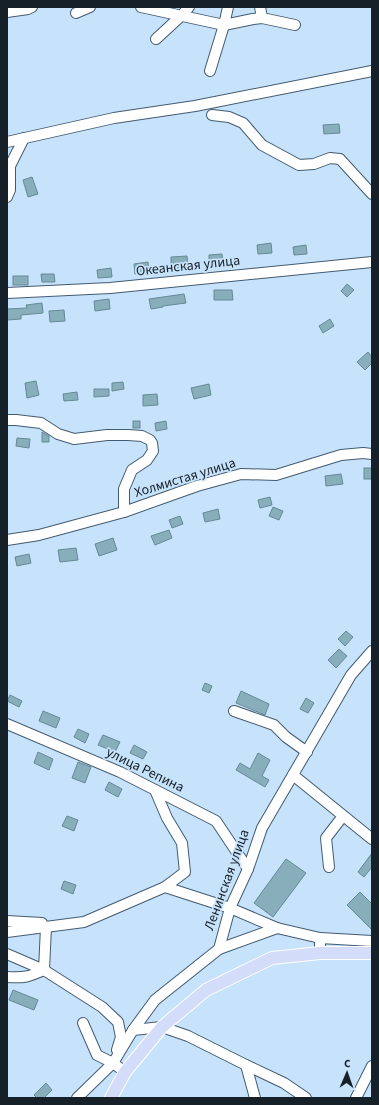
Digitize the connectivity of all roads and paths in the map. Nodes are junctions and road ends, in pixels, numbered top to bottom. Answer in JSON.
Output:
{"nodes":[{"id":1,"x":32,"y":7,"type":"edge"},
{"id":2,"x":90,"y":7,"type":"edge"},
{"id":3,"x":141,"y":7,"type":"edge"},
{"id":4,"x":189,"y":7,"type":"edge"},
{"id":5,"x":228,"y":7,"type":"edge"},
{"id":6,"x":260,"y":7,"type":"edge"},
{"id":7,"x":7,"y":12,"type":"edge"},
{"id":8,"x":76,"y":13,"type":"dead end"},
{"id":9,"x":182,"y":15,"type":"junction"},
{"id":10,"x":262,"y":18,"type":"junction"},
{"id":11,"x":224,"y":25,"type":"junction"},
{"id":12,"x":295,"y":25,"type":"dead end"},
{"id":13,"x":156,"y":38,"type":"dead end"},
{"id":14,"x":210,"y":71,"type":"dead end"},
{"id":15,"x":372,"y":71,"type":"edge"},
{"id":16,"x":212,"y":115,"type":"dead end"},
{"id":17,"x":24,"y":138,"type":"junction"},
{"id":18,"x":7,"y":142,"type":"edge"},
{"id":19,"x":8,"y":167,"type":"edge"},
{"id":20,"x":372,"y":194,"type":"edge"},
{"id":21,"x":7,"y":197,"type":"edge"},
{"id":22,"x":372,"y":262,"type":"edge"},
{"id":23,"x":7,"y":293,"type":"edge"},
{"id":24,"x":7,"y":420,"type":"edge"},
{"id":25,"x":372,"y":454,"type":"edge"},
{"id":26,"x":124,"y":512,"type":"junction"},
{"id":27,"x":7,"y":540,"type":"edge"},
{"id":28,"x":372,"y":651,"type":"edge"},
{"id":29,"x":234,"y":711,"type":"dead end"},
{"id":30,"x":7,"y":724,"type":"edge"},
{"id":31,"x":307,"y":752,"type":"junction"},
{"id":32,"x":293,"y":775,"type":"junction"},
{"id":33,"x":155,"y":790,"type":"junction"},
{"id":34,"x":343,"y":816,"type":"junction"},
{"id":35,"x":372,"y":839,"type":"edge"},
{"id":36,"x":329,"y":867,"type":"dead end"},
{"id":37,"x":248,"y":869,"type":"junction"},
{"id":38,"x":165,"y":887,"type":"junction"},
{"id":39,"x":230,"y":908,"type":"junction"},
{"id":40,"x":7,"y":921,"type":"edge"},
{"id":41,"x":60,"y":925,"type":"junction"},
{"id":42,"x":46,"y":927,"type":"junction"},
{"id":43,"x":277,"y":928,"type":"junction"},
{"id":44,"x":7,"y":932,"type":"edge"},
{"id":45,"x":320,"y":938,"type":"junction"},
{"id":46,"x":372,"y":941,"type":"edge"},
{"id":47,"x":219,"y":949,"type":"junction"},
{"id":48,"x":320,"y":953,"type":"junction"},
{"id":49,"x":372,"y":953,"type":"edge"},
{"id":50,"x":7,"y":954,"type":"edge"},
{"id":51,"x":44,"y":970,"type":"junction"},
{"id":52,"x":7,"y":977,"type":"edge"},
{"id":53,"x":83,"y":1023,"type":"dead end"},
{"id":54,"x":162,"y":1027,"type":"junction"},
{"id":55,"x":133,"y":1030,"type":"junction"},
{"id":56,"x":114,"y":1064,"type":"junction"},
{"id":57,"x":246,"y":1065,"type":"junction"},
{"id":58,"x":372,"y":1066,"type":"edge"},
{"id":59,"x":126,"y":1072,"type":"junction"},
{"id":60,"x":77,"y":1098,"type":"edge"},
{"id":61,"x":111,"y":1098,"type":"edge"},
{"id":62,"x":255,"y":1098,"type":"edge"},
{"id":63,"x":306,"y":1098,"type":"edge"},
{"id":64,"x":356,"y":1098,"type":"edge"}],
"edges":[{"from":1,"to":7,"type":"street"},
{"from":2,"to":8,"type":"street"},
{"from":3,"to":9,"type":"street"},
{"from":4,"to":9,"type":"street"},
{"from":5,"to":11,"type":"street"},
{"from":6,"to":10,"type":"street"},
{"from":9,"to":11,"type":"street"},
{"from":9,"to":13,"type":"street"},
{"from":10,"to":11,"type":"street"},
{"from":10,"to":12,"type":"street"},
{"from":11,"to":14,"type":"street"},
{"from":15,"to":17,"type":"street"},
{"from":16,"to":20,"type":"street"},
{"from":17,"to":18,"type":"street"},
{"from":17,"to":19,"type":"street"},
{"from":19,"to":21,"type":"street"},
{"from":22,"to":23,"type":"street","name":"Океанская улица"},
{"from":24,"to":26,"type":"street"},
{"from":25,"to":26,"type":"street","name":"Холмистая улица"},
{"from":26,"to":27,"type":"street","name":"Холмистая улица"},
{"from":28,"to":31,"type":"street","name":"Ленинская улица"},
{"from":29,"to":31,"type":"street"},
{"from":30,"to":33,"type":"street","name":"улица Репина"},
{"from":31,"to":32,"type":"street","name":"Ленинская улица"},
{"from":32,"to":34,"type":"street"},
{"from":32,"to":37,"type":"street","name":"Ленинская улица"},
{"from":33,"to":37,"type":"street","name":"улица Репина"},
{"from":33,"to":38,"type":"street"},
{"from":34,"to":35,"type":"street"},
{"from":34,"to":36,"type":"street"},
{"from":37,"to":39,"type":"street","name":"Ленинская улица"},
{"from":38,"to":39,"type":"street"},
{"from":38,"to":41,"type":"street"},
{"from":39,"to":43,"type":"street"},
{"from":39,"to":47,"type":"street","name":"Ленинская улица"},
{"from":40,"to":41,"type":"street"},
{"from":41,"to":42,"type":"street"},
{"from":42,"to":44,"type":"street"},
{"from":42,"to":51,"type":"street"},
{"from":43,"to":45,"type":"street"},
{"from":43,"to":47,"type":"street"},
{"from":45,"to":46,"type":"street"},
{"from":45,"to":48,"type":"street"},
{"from":47,"to":55,"type":"street","name":"Ленинская улица"},
{"from":48,"to":49,"type":"main road"},
{"from":48,"to":54,"type":"main road"},
{"from":50,"to":51,"type":"street"},
{"from":51,"to":52,"type":"street"},
{"from":51,"to":56,"type":"street"},
{"from":53,"to":56,"type":"street"},
{"from":54,"to":55,"type":"street"},
{"from":54,"to":57,"type":"street"},
{"from":54,"to":59,"type":"main road"},
{"from":55,"to":56,"type":"street","name":"Ленинская улица"},
{"from":56,"to":59,"type":"street"},
{"from":56,"to":60,"type":"street"},
{"from":57,"to":62,"type":"street"},
{"from":57,"to":63,"type":"street"},
{"from":58,"to":64,"type":"street"},
{"from":59,"to":61,"type":"main road"}]}
